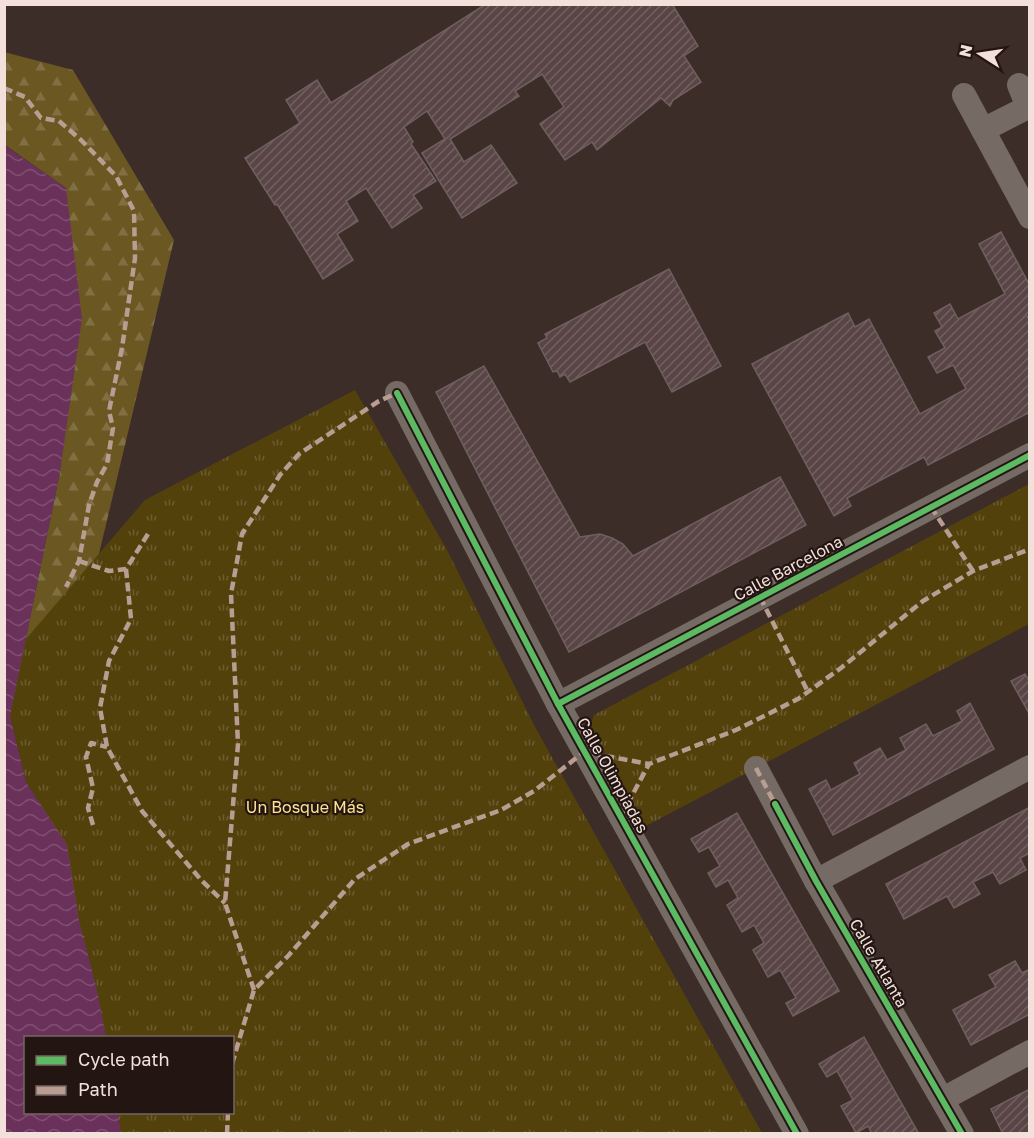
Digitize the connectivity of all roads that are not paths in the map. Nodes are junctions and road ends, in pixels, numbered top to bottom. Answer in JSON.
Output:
{"nodes":[{"id":1,"x":1019,"y":85,"type":"dead end"},
{"id":2,"x":964,"y":94,"type":"dead end"},
{"id":3,"x":983,"y":130,"type":"junction"},
{"id":4,"x":1029,"y":217,"type":"edge"},
{"id":5,"x":397,"y":393,"type":"dead end"},
{"id":6,"x":1029,"y":455,"type":"edge"},
{"id":7,"x":558,"y":704,"type":"junction"},
{"id":8,"x":1029,"y":767,"type":"edge"},
{"id":9,"x":756,"y":768,"type":"dead end"},
{"id":10,"x":816,"y":880,"type":"junction"},
{"id":11,"x":1029,"y":1052,"type":"edge"},
{"id":12,"x":943,"y":1098,"type":"junction"},
{"id":13,"x":797,"y":1134,"type":"edge"},
{"id":14,"x":962,"y":1134,"type":"edge"}],
"edges":[{"from":1,"to":3,"type":"street"},
{"from":2,"to":3,"type":"street"},
{"from":3,"to":4,"type":"street"},
{"from":5,"to":7,"type":"street","name":"Calle Olimpiadas"},
{"from":6,"to":7,"type":"street","name":"Calle Barcelona"},
{"from":7,"to":13,"type":"street","name":"Calle Olimpiadas"},
{"from":8,"to":10,"type":"street"},
{"from":9,"to":10,"type":"street","name":"Calle Atlanta"},
{"from":10,"to":12,"type":"street","name":"Calle Atlanta"},
{"from":11,"to":12,"type":"street"},
{"from":12,"to":14,"type":"street","name":"Calle Atlanta"}]}
